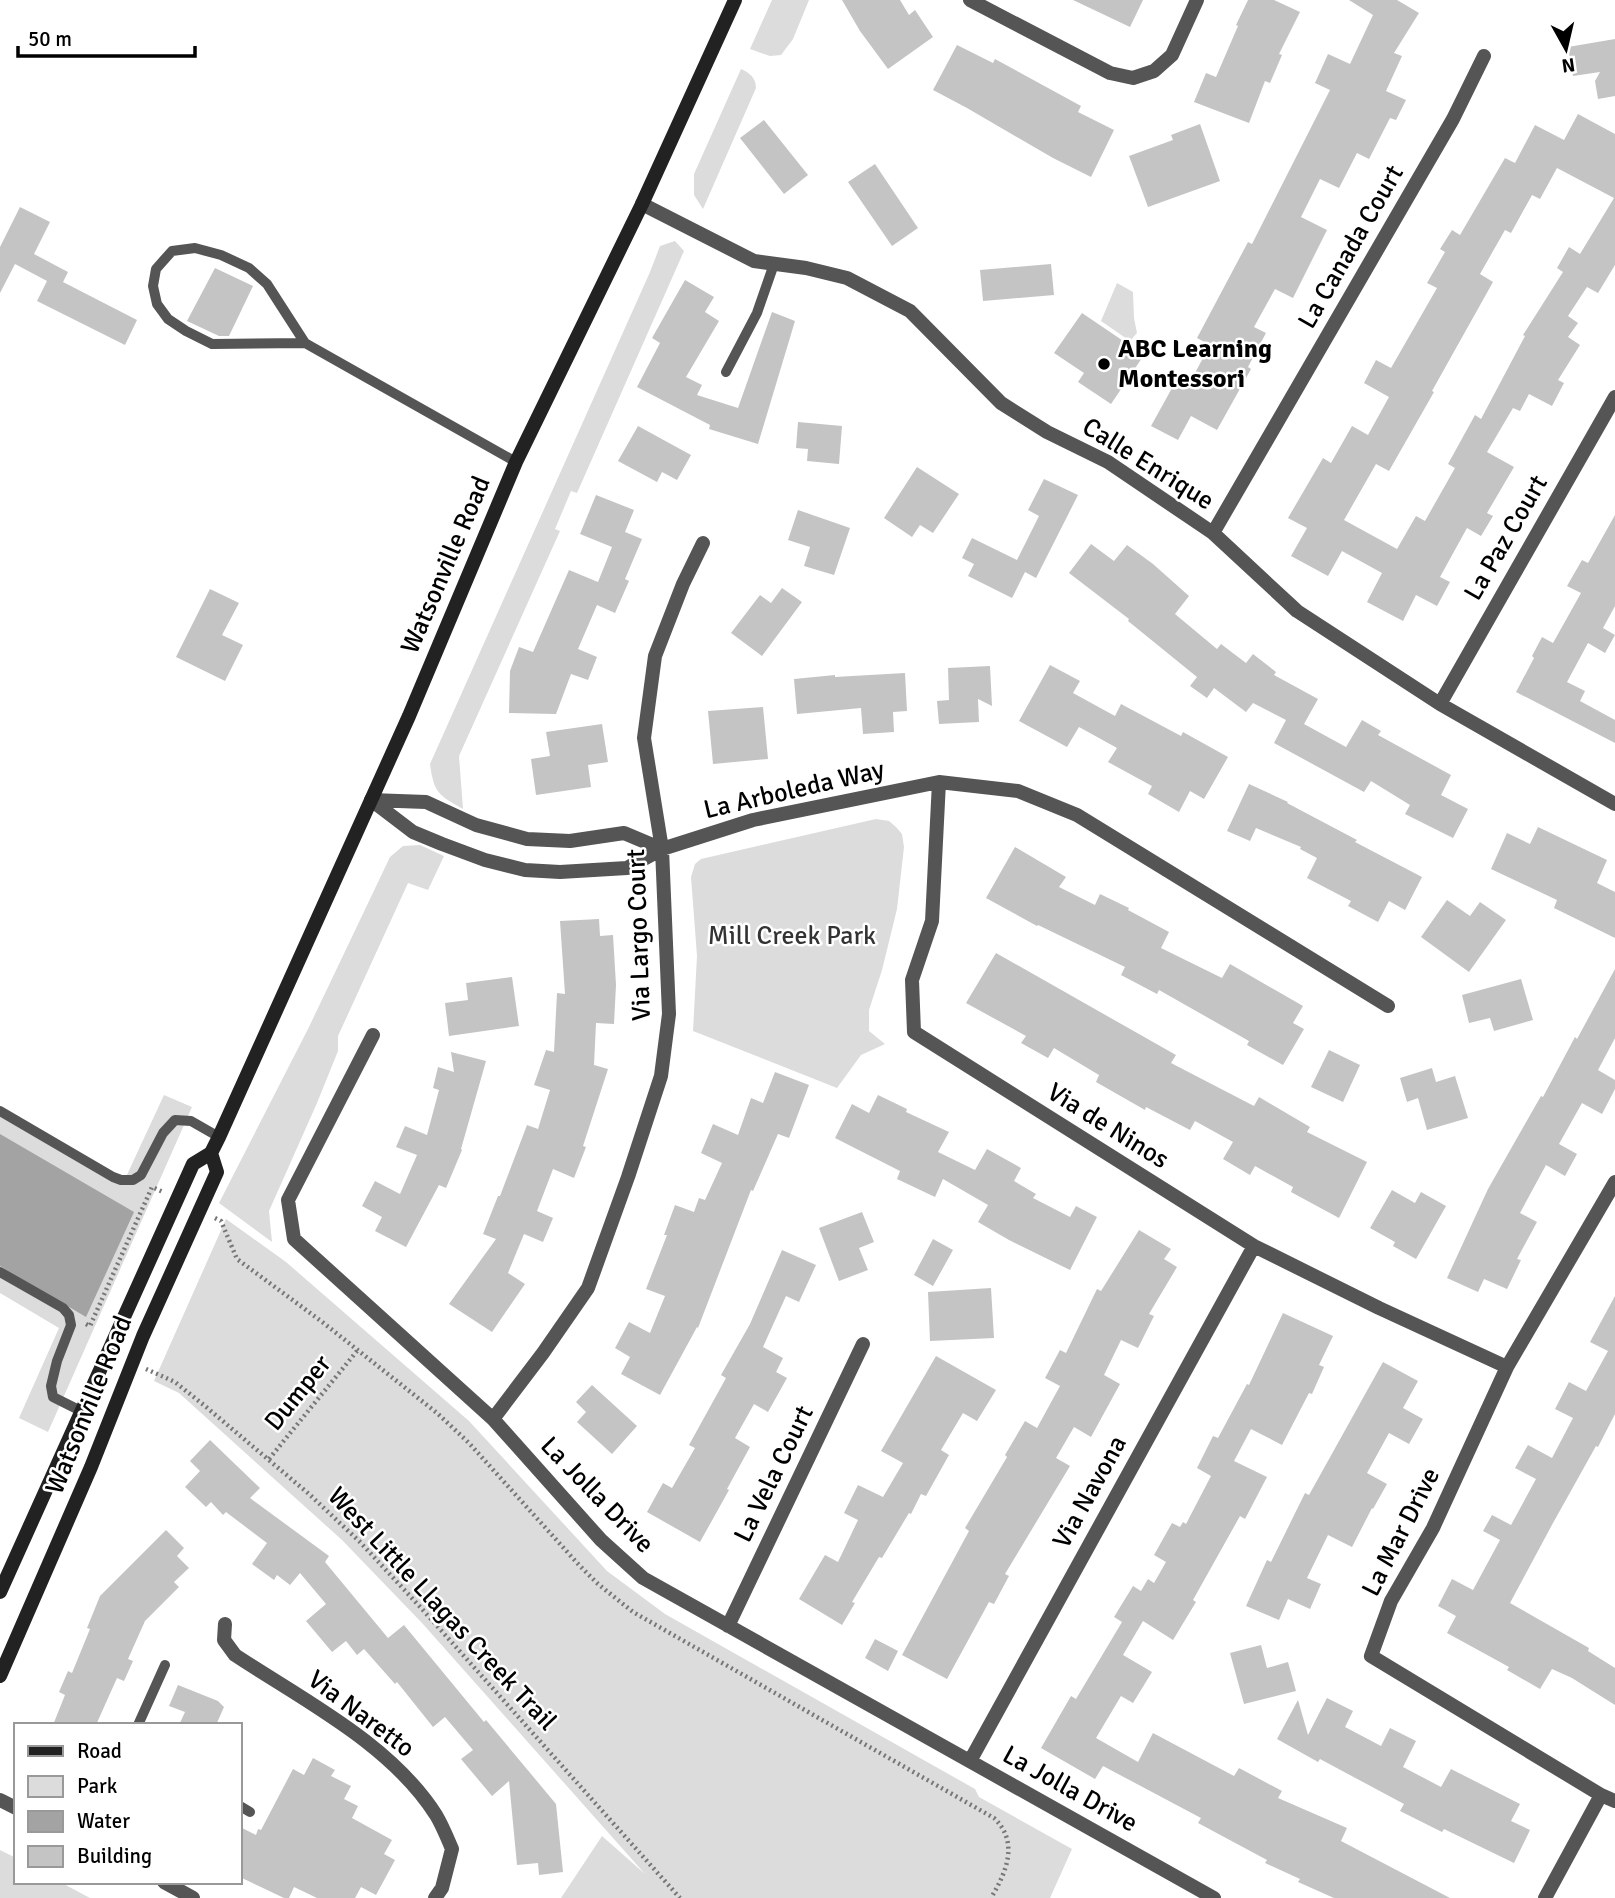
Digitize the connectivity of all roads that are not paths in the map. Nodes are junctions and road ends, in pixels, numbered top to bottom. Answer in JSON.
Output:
{"nodes":[{"id":1,"x":735,"y":0,"type":"edge"},
{"id":2,"x":970,"y":0,"type":"edge"},
{"id":3,"x":1197,"y":0,"type":"edge"},
{"id":4,"x":1484,"y":56,"type":"dead end"},
{"id":5,"x":642,"y":204,"type":"junction"},
{"id":6,"x":774,"y":264,"type":"junction"},
{"id":7,"x":305,"y":342,"type":"junction"},
{"id":8,"x":726,"y":372,"type":"dead end"},
{"id":9,"x":1615,"y":397,"type":"edge"},
{"id":10,"x":516,"y":463,"type":"junction"},
{"id":11,"x":1213,"y":533,"type":"junction"},
{"id":12,"x":703,"y":543,"type":"dead end"},
{"id":13,"x":1440,"y":704,"type":"junction"},
{"id":14,"x":939,"y":782,"type":"junction"},
{"id":15,"x":371,"y":800,"type":"junction"},
{"id":16,"x":1615,"y":804,"type":"edge"},
{"id":17,"x":662,"y":849,"type":"junction"},
{"id":18,"x":1388,"y":1006,"type":"dead end"},
{"id":19,"x":373,"y":1035,"type":"dead end"},
{"id":20,"x":0,"y":1111,"type":"edge"},
{"id":21,"x":219,"y":1137,"type":"junction"},
{"id":22,"x":211,"y":1153,"type":"junction"},
{"id":23,"x":1615,"y":1182,"type":"edge"},
{"id":24,"x":1254,"y":1246,"type":"junction"},
{"id":25,"x":0,"y":1272,"type":"edge"},
{"id":26,"x":863,"y":1343,"type":"dead end"},
{"id":27,"x":1507,"y":1367,"type":"junction"},
{"id":28,"x":81,"y":1411,"type":"junction"},
{"id":29,"x":493,"y":1419,"type":"junction"},
{"id":30,"x":0,"y":1592,"type":"edge"},
{"id":31,"x":225,"y":1624,"type":"dead end"},
{"id":32,"x":728,"y":1626,"type":"junction"},
{"id":33,"x":165,"y":1665,"type":"dead end"},
{"id":34,"x":0,"y":1676,"type":"edge"},
{"id":35,"x":139,"y":1723,"type":"edge"},
{"id":36,"x":970,"y":1761,"type":"junction"},
{"id":37,"x":1608,"y":1798,"type":"edge"},
{"id":38,"x":168,"y":1884,"type":"edge"},
{"id":39,"x":193,"y":1898,"type":"edge"},
{"id":40,"x":435,"y":1898,"type":"edge"},
{"id":41,"x":1214,"y":1898,"type":"edge"},
{"id":42,"x":1545,"y":1898,"type":"edge"}],
"edges":[{"from":1,"to":5,"type":"main road","name":"Watsonville Road"},
{"from":2,"to":3,"type":"street"},
{"from":4,"to":11,"type":"street","name":"La Canada Court"},
{"from":5,"to":6,"type":"street","name":"Calle Enrique"},
{"from":5,"to":10,"type":"main road","name":"Watsonville Road"},
{"from":6,"to":8,"type":"lane"},
{"from":6,"to":11,"type":"street","name":"Calle Enrique"},
{"from":7,"to":7,"type":"lane"},
{"from":7,"to":10,"type":"lane"},
{"from":9,"to":13,"type":"street","name":"La Paz Court"},
{"from":10,"to":15,"type":"main road","name":"Watsonville Road"},
{"from":11,"to":13,"type":"street","name":"Calle Enrique"},
{"from":12,"to":17,"type":"street","name":"Via Largo Court"},
{"from":13,"to":16,"type":"street","name":"Calle Enrique"},
{"from":14,"to":17,"type":"street","name":"La Arboleda Way"},
{"from":14,"to":18,"type":"street","name":"La Arboleda Way"},
{"from":14,"to":24,"type":"street","name":"Via de Ninos"},
{"from":15,"to":17,"type":"street"},
{"from":15,"to":17,"type":"street","name":"La Arboleda Way"},
{"from":15,"to":21,"type":"main road","name":"Watsonville Road"},
{"from":17,"to":29,"type":"street","name":"Via Largo Court"},
{"from":19,"to":29,"type":"street","name":"La Jolla Drive"},
{"from":20,"to":21,"type":"lane"},
{"from":21,"to":22,"type":"main road","name":"Watsonville Road"},
{"from":22,"to":28,"type":"main road","name":"Watsonville Road"},
{"from":22,"to":34,"type":"main road","name":"Watsonville Road"},
{"from":23,"to":27,"type":"street","name":"La Mar Drive"},
{"from":24,"to":27,"type":"street","name":"Via de Ninos"},
{"from":24,"to":36,"type":"street","name":"Via Navona"},
{"from":25,"to":28,"type":"lane"},
{"from":26,"to":32,"type":"street","name":"La Vela Court"},
{"from":27,"to":37,"type":"street","name":"La Mar Drive"},
{"from":28,"to":30,"type":"main road","name":"Watsonville Road"},
{"from":29,"to":32,"type":"street","name":"La Jolla Drive"},
{"from":31,"to":40,"type":"street","name":"Via Naretto"},
{"from":32,"to":36,"type":"street","name":"La Jolla Drive"},
{"from":33,"to":35,"type":"lane"},
{"from":36,"to":41,"type":"street","name":"La Jolla Drive"},
{"from":37,"to":42,"type":"street"},
{"from":38,"to":39,"type":"street"}]}
